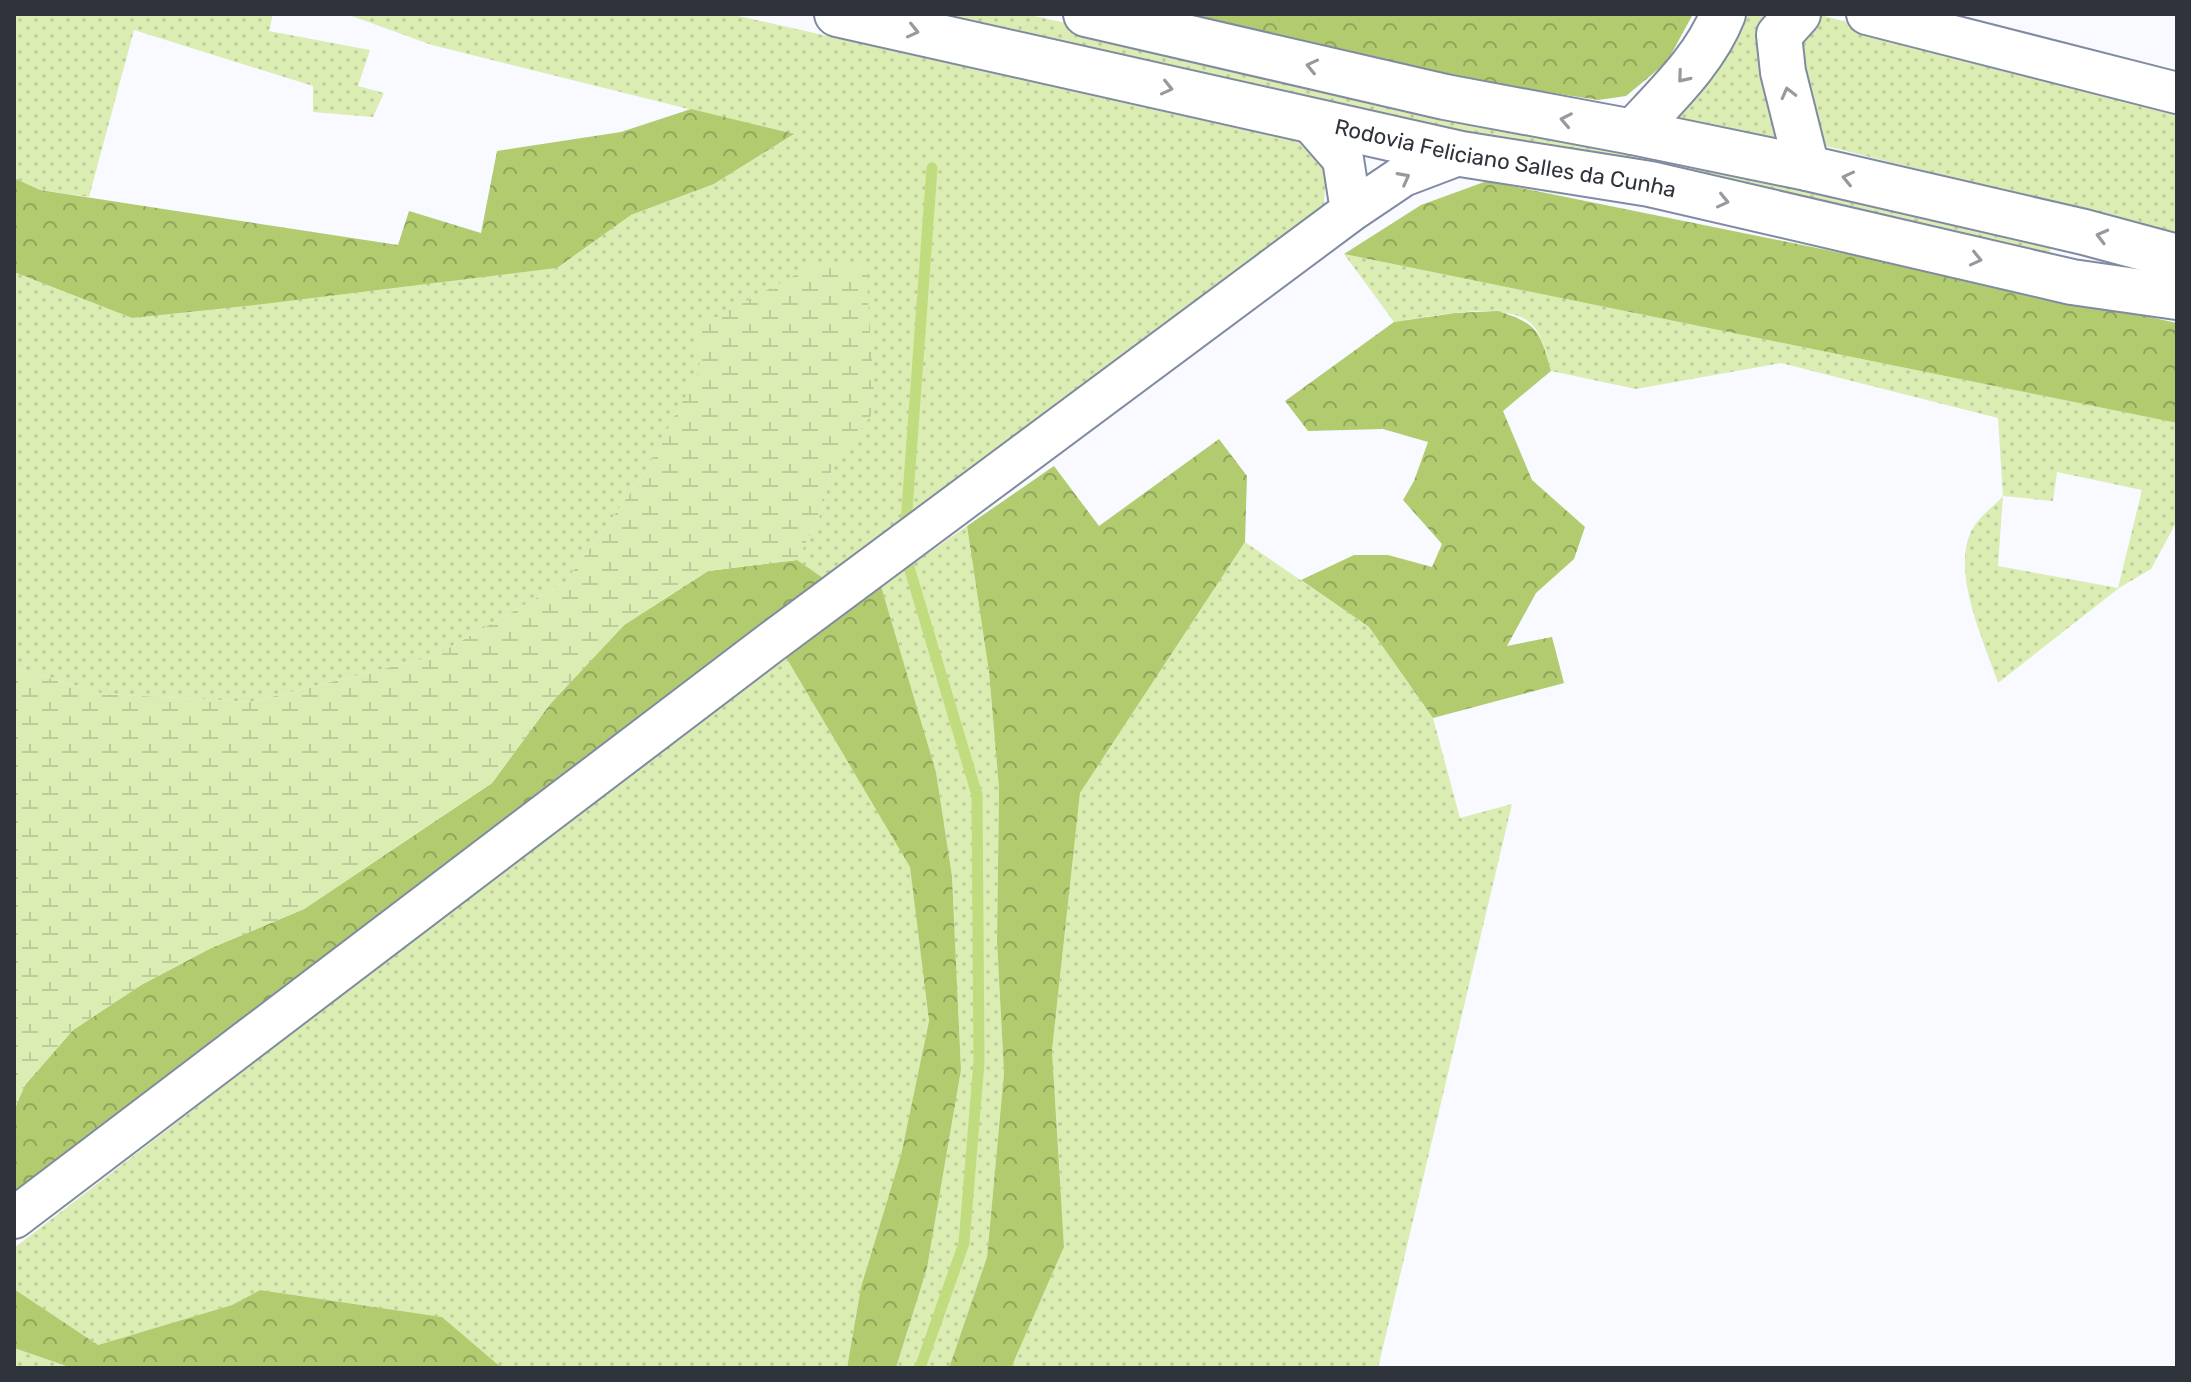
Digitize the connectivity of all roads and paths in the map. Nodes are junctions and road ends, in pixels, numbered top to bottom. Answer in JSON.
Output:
{"nodes":[{"id":1,"x":837,"y":14,"type":"edge"},
{"id":2,"x":1086,"y":14,"type":"edge"},
{"id":3,"x":1723,"y":14,"type":"edge"},
{"id":4,"x":1798,"y":14,"type":"edge"},
{"id":5,"x":1867,"y":14,"type":"edge"},
{"id":6,"x":2177,"y":93,"type":"edge"},
{"id":7,"x":1309,"y":120,"type":"junction"},
{"id":8,"x":1633,"y":132,"type":"junction"},
{"id":9,"x":1461,"y":154,"type":"junction"},
{"id":10,"x":1807,"y":168,"type":"junction"},
{"id":11,"x":1351,"y":211,"type":"junction"},
{"id":12,"x":2177,"y":257,"type":"edge"},
{"id":13,"x":2177,"y":297,"type":"edge"},
{"id":14,"x":14,"y":1218,"type":"edge"}],
"edges":[{"from":1,"to":7,"type":"main road","name":"Rodovia Feliciano Salles da Cunha","one_way":true},
{"from":8,"to":2,"type":"main road","one_way":true},
{"from":3,"to":8,"type":"main road","one_way":true},
{"from":10,"to":4,"type":"main road","one_way":true},
{"from":5,"to":6,"type":"street"},
{"from":7,"to":9,"type":"main road","name":"Rodovia Feliciano Salles da Cunha"},
{"from":7,"to":11,"type":"street"},
{"from":8,"to":10,"type":"main road"},
{"from":11,"to":9,"type":"street","one_way":true},
{"from":9,"to":13,"type":"main road","name":"Rodovia Feliciano Salles da Cunha","one_way":true},
{"from":12,"to":10,"type":"main road","one_way":true},
{"from":11,"to":14,"type":"street"}]}
